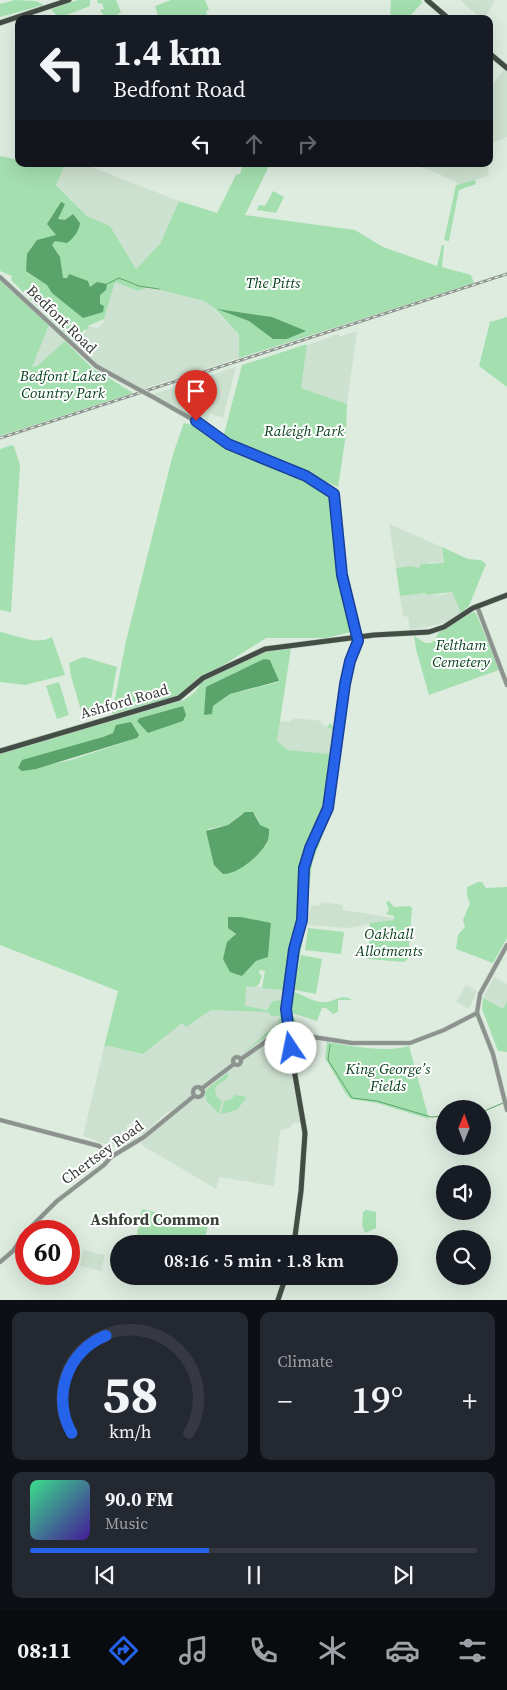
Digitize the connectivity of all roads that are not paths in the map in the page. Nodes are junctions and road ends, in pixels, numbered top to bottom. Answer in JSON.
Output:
{"nodes":[{"id":1,"x":69,"y":0,"type":"edge"},
{"id":2,"x":427,"y":0,"type":"edge"},
{"id":3,"x":24,"y":15,"type":"edge"},
{"id":4,"x":444,"y":15,"type":"edge"},
{"id":5,"x":15,"y":18,"type":"edge"},
{"id":6,"x":0,"y":23,"type":"edge"},
{"id":7,"x":493,"y":56,"type":"edge"},
{"id":8,"x":507,"y":68,"type":"edge"},
{"id":9,"x":0,"y":277,"type":"edge"},
{"id":10,"x":507,"y":595,"type":"edge"},
{"id":11,"x":477,"y":606,"type":"junction"},
{"id":12,"x":357,"y":636,"type":"junction"},
{"id":13,"x":507,"y":685,"type":"edge"},
{"id":14,"x":0,"y":751,"type":"edge"},
{"id":15,"x":507,"y":945,"type":"edge"},
{"id":16,"x":477,"y":1013,"type":"junction"},
{"id":17,"x":286,"y":1023,"type":"junction"},
{"id":18,"x":288,"y":1035,"type":"junction"},
{"id":19,"x":276,"y":1037,"type":"junction"},
{"id":20,"x":268,"y":1040,"type":"junction"},
{"id":21,"x":291,"y":1048,"type":"junction"},
{"id":22,"x":201,"y":1088,"type":"junction"},
{"id":23,"x":194,"y":1096,"type":"junction"},
{"id":24,"x":507,"y":1110,"type":"edge"},
{"id":25,"x":0,"y":1120,"type":"edge"},
{"id":26,"x":111,"y":1157,"type":"junction"},
{"id":27,"x":39,"y":1220,"type":"edge"},
{"id":28,"x":295,"y":1235,"type":"edge"},
{"id":29,"x":15,"y":1248,"type":"edge"},
{"id":30,"x":0,"y":1262,"type":"edge"},
{"id":31,"x":283,"y":1285,"type":"edge"},
{"id":32,"x":278,"y":1300,"type":"edge"}],
"edges":[{"from":1,"to":3,"type":"main road"},
{"from":2,"to":4,"type":"main road"},
{"from":5,"to":6,"type":"main road"},
{"from":7,"to":8,"type":"main road"},
{"from":9,"to":12,"type":"street","name":"Bedfont Road","bridge":true},
{"from":10,"to":11,"type":"main road","name":"Ashford Road"},
{"from":11,"to":12,"type":"main road","name":"Ashford Road"},
{"from":11,"to":13,"type":"street"},
{"from":12,"to":14,"type":"main road","name":"Ashford Road"},
{"from":12,"to":17,"type":"main road"},
{"from":15,"to":16,"type":"street"},
{"from":16,"to":18,"type":"street"},
{"from":16,"to":24,"type":"street"},
{"from":17,"to":18,"type":"main road"},
{"from":17,"to":20,"type":"main road"},
{"from":18,"to":19,"type":"street"},
{"from":18,"to":21,"type":"main road"},
{"from":19,"to":20,"type":"street"},
{"from":19,"to":21,"type":"street"},
{"from":20,"to":22,"type":"street"},
{"from":21,"to":28,"type":"main road"},
{"from":22,"to":23,"type":"street"},
{"from":22,"to":23,"type":"street"},
{"from":23,"to":26,"type":"street","name":"Chertsey Road"},
{"from":25,"to":26,"type":"street"},
{"from":26,"to":27,"type":"street","name":"Chertsey Road"},
{"from":29,"to":30,"type":"street","name":"Chertsey Road"},
{"from":31,"to":32,"type":"main road"}]}
